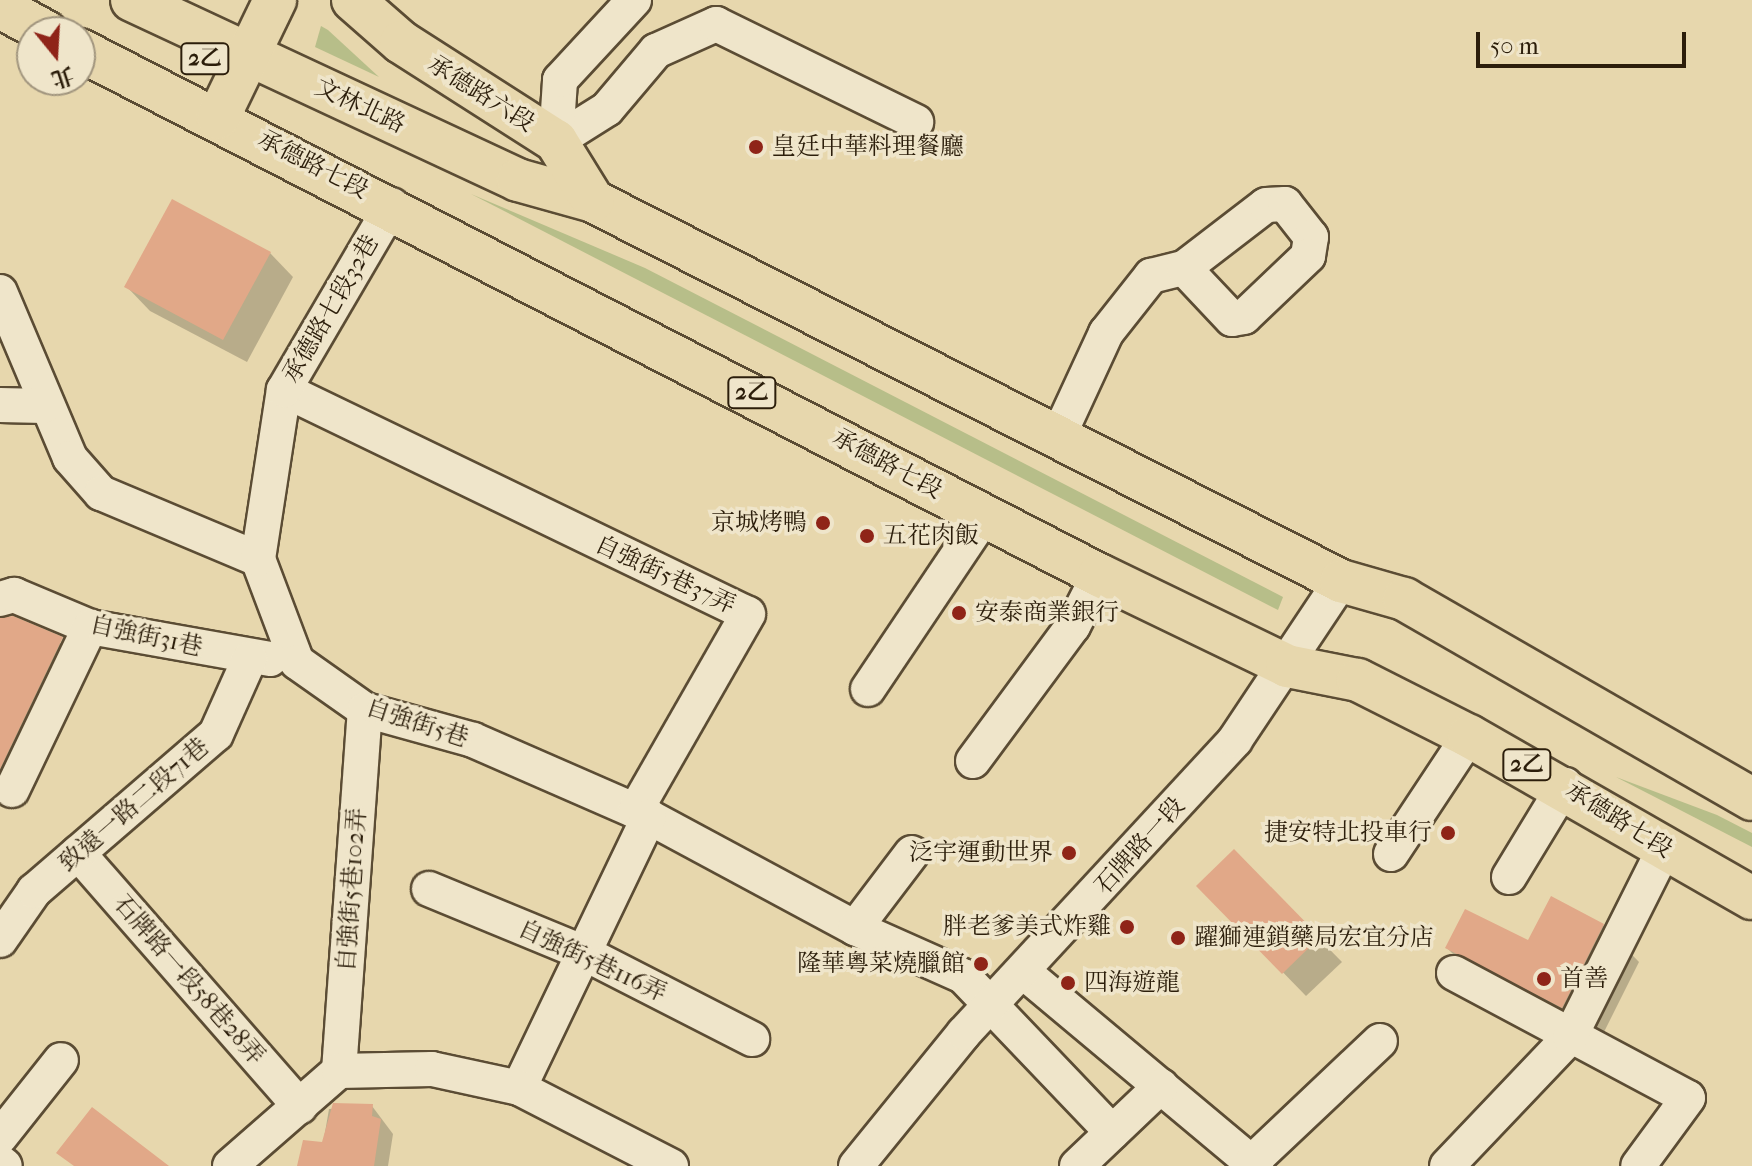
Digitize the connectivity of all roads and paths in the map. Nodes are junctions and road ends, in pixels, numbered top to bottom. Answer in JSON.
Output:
{"nodes":[{"id":1,"x":132,"y":0,"type":"edge"},
{"id":2,"x":275,"y":0,"type":"edge"},
{"id":3,"x":353,"y":0,"type":"edge"},
{"id":4,"x":634,"y":0,"type":"edge"},
{"id":5,"x":195,"y":14,"type":"edge"},
{"id":6,"x":248,"y":54,"type":"junction"},
{"id":7,"x":96,"y":58,"type":"edge"},
{"id":8,"x":218,"y":118,"type":"junction"},
{"id":9,"x":916,"y":122,"type":"dead end"},
{"id":10,"x":556,"y":141,"type":"junction"},
{"id":11,"x":593,"y":201,"type":"junction"},
{"id":12,"x":392,"y":205,"type":"junction"},
{"id":13,"x":1184,"y":268,"type":"dead end"},
{"id":14,"x":0,"y":292,"type":"edge"},
{"id":15,"x":284,"y":390,"type":"junction"},
{"id":16,"x":0,"y":405,"type":"edge"},
{"id":17,"x":44,"y":406,"type":"junction"},
{"id":18,"x":1058,"y":437,"type":"junction"},
{"id":19,"x":985,"y":515,"type":"junction"},
{"id":20,"x":258,"y":559,"type":"junction"},
{"id":21,"x":1099,"y":575,"type":"junction"},
{"id":22,"x":1341,"y":581,"type":"junction"},
{"id":23,"x":0,"y":599,"type":"edge"},
{"id":24,"x":90,"y":627,"type":"junction"},
{"id":25,"x":250,"y":658,"type":"junction"},
{"id":26,"x":297,"y":662,"type":"junction"},
{"id":27,"x":1287,"y":666,"type":"junction"},
{"id":28,"x":868,"y":689,"type":"dead end"},
{"id":29,"x":365,"y":710,"type":"junction"},
{"id":30,"x":1469,"y":736,"type":"junction"},
{"id":31,"x":973,"y":761,"type":"dead end"},
{"id":32,"x":1565,"y":785,"type":"junction"},
{"id":33,"x":12,"y":790,"type":"dead end"},
{"id":34,"x":1752,"y":799,"type":"edge"},
{"id":35,"x":642,"y":814,"type":"junction"},
{"id":36,"x":1664,"y":849,"type":"junction"},
{"id":37,"x":78,"y":853,"type":"junction"},
{"id":38,"x":912,"y":853,"type":"dead end"},
{"id":39,"x":1391,"y":854,"type":"dead end"},
{"id":40,"x":1509,"y":877,"type":"dead end"},
{"id":41,"x":429,"y":889,"type":"dead end"},
{"id":42,"x":1752,"y":898,"type":"edge"},
{"id":43,"x":855,"y":928,"type":"junction"},
{"id":44,"x":0,"y":940,"type":"edge"},
{"id":45,"x":584,"y":953,"type":"junction"},
{"id":46,"x":1454,"y":973,"type":"dead end"},
{"id":47,"x":1026,"y":974,"type":"junction"},
{"id":48,"x":994,"y":1001,"type":"junction"},
{"id":49,"x":1570,"y":1037,"type":"junction"},
{"id":50,"x":752,"y":1039,"type":"dead end"},
{"id":51,"x":1380,"y":1041,"type":"dead end"},
{"id":52,"x":61,"y":1060,"type":"dead end"},
{"id":53,"x":339,"y":1071,"type":"junction"},
{"id":54,"x":1161,"y":1086,"type":"junction"},
{"id":55,"x":519,"y":1088,"type":"junction"},
{"id":56,"x":300,"y":1107,"type":"junction"},
{"id":57,"x":1112,"y":1132,"type":"junction"},
{"id":58,"x":0,"y":1137,"type":"edge"},
{"id":59,"x":0,"y":1162,"type":"edge"},
{"id":60,"x":1254,"y":1164,"type":"edge"},
{"id":61,"x":5,"y":1166,"type":"edge"},
{"id":62,"x":230,"y":1166,"type":"edge"},
{"id":63,"x":671,"y":1166,"type":"edge"},
{"id":64,"x":856,"y":1166,"type":"edge"},
{"id":65,"x":1077,"y":1166,"type":"edge"},
{"id":66,"x":1447,"y":1166,"type":"edge"},
{"id":67,"x":1638,"y":1166,"type":"edge"}],
"edges":[{"from":1,"to":5,"type":"main road","name":"文林北路"},
{"from":2,"to":6,"type":"main road"},
{"from":3,"to":10,"type":"main road","name":"承德路六段"},
{"from":4,"to":10,"type":"street"},
{"from":5,"to":6,"type":"main road","name":"文林北路"},
{"from":5,"to":8,"type":"main road","number":"2乙"},
{"from":6,"to":8,"type":"main road"},
{"from":6,"to":11,"type":"main road","name":"文林北路"},
{"from":7,"to":8,"type":"main road"},
{"from":8,"to":12,"type":"main road","name":"承德路七段","number":"2乙"},
{"from":9,"to":10,"type":"street"},
{"from":10,"to":11,"type":"main road","name":"承德路六段"},
{"from":11,"to":18,"type":"main road"},
{"from":12,"to":15,"type":"street","name":"承德路七段32巷"},
{"from":12,"to":19,"type":"main road","name":"承德路七段","number":"2乙"},
{"from":13,"to":18,"type":"street"},
{"from":14,"to":17,"type":"street"},
{"from":15,"to":20,"type":"street","name":"承德路七段32巷"},
{"from":15,"to":35,"type":"street","name":"自強街5巷37弄"},
{"from":16,"to":17,"type":"street"},
{"from":17,"to":20,"type":"street"},
{"from":18,"to":22,"type":"main road"},
{"from":19,"to":21,"type":"main road","name":"承德路七段","number":"2乙"},
{"from":19,"to":28,"type":"street"},
{"from":20,"to":26,"type":"street"},
{"from":21,"to":27,"type":"main road","name":"承德路七段","number":"2乙"},
{"from":21,"to":31,"type":"street"},
{"from":22,"to":27,"type":"street","name":"石牌路一段"},
{"from":22,"to":34,"type":"main road"},
{"from":23,"to":24,"type":"street","name":"自強街31巷"},
{"from":24,"to":25,"type":"street","name":"自強街31巷"},
{"from":24,"to":33,"type":"street"},
{"from":25,"to":26,"type":"street","name":"自強街31巷"},
{"from":25,"to":37,"type":"street","name":"致遠一路二段71巷"},
{"from":26,"to":29,"type":"street","name":"自強街5巷"},
{"from":27,"to":30,"type":"main road","name":"承德路七段","number":"2乙"},
{"from":27,"to":47,"type":"street","name":"石牌路一段"},
{"from":29,"to":35,"type":"street","name":"自強街5巷"},
{"from":29,"to":53,"type":"street","name":"自強街5巷102弄"},
{"from":30,"to":32,"type":"main road","name":"承德路七段","number":"2乙"},
{"from":30,"to":39,"type":"street"},
{"from":32,"to":36,"type":"main road","name":"承德路七段","number":"2乙"},
{"from":32,"to":40,"type":"street"},
{"from":35,"to":43,"type":"street","name":"自強街5巷"},
{"from":35,"to":45,"type":"street"},
{"from":36,"to":42,"type":"main road","name":"承德路七段","number":"2乙"},
{"from":36,"to":49,"type":"street"},
{"from":37,"to":44,"type":"street","name":"致遠一路二段71巷"},
{"from":37,"to":56,"type":"street","name":"石牌路一段58巷28弄"},
{"from":38,"to":43,"type":"street"},
{"from":41,"to":45,"type":"street","name":"自強街5巷116弄"},
{"from":43,"to":48,"type":"street","name":"自強街5巷"},
{"from":45,"to":50,"type":"street","name":"自強街5巷116弄"},
{"from":45,"to":55,"type":"street"},
{"from":46,"to":49,"type":"street"},
{"from":47,"to":48,"type":"street","name":"石牌路一段"},
{"from":47,"to":54,"type":"street"},
{"from":48,"to":57,"type":"street","name":"自強街5巷"},
{"from":48,"to":64,"type":"street","name":"石牌路一段"},
{"from":49,"to":66,"type":"street"},
{"from":49,"to":67,"type":"street"},
{"from":51,"to":60,"type":"street"},
{"from":52,"to":58,"type":"street"},
{"from":53,"to":55,"type":"street"},
{"from":53,"to":56,"type":"street"},
{"from":54,"to":57,"type":"street"},
{"from":54,"to":60,"type":"street"},
{"from":55,"to":63,"type":"street"},
{"from":56,"to":62,"type":"street"},
{"from":57,"to":65,"type":"street"},
{"from":59,"to":61,"type":"street"}]}
